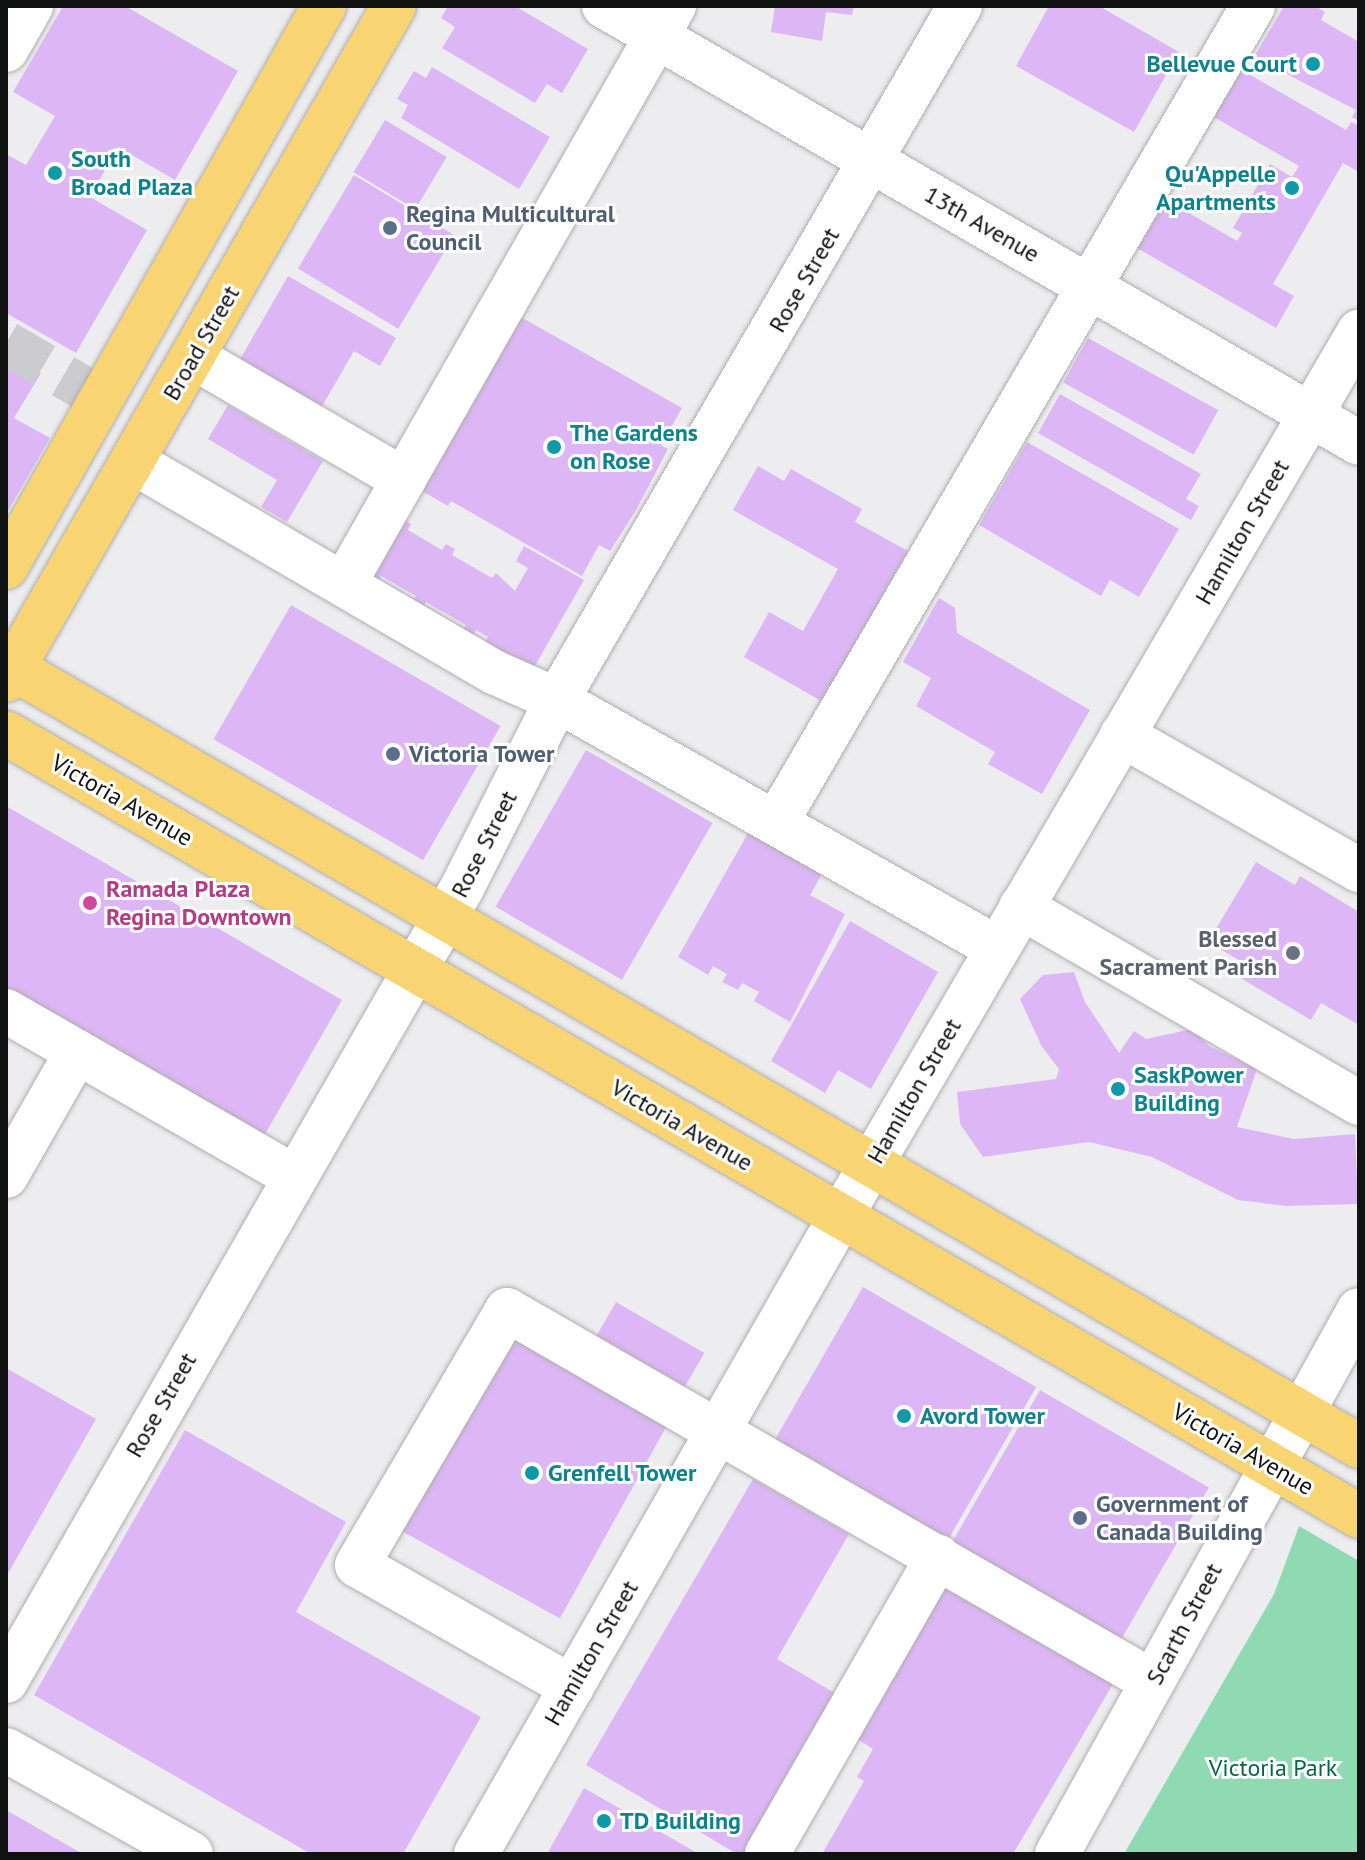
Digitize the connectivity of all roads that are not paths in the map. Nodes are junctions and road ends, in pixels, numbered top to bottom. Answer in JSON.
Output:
{"nodes":[{"id":1,"x":31,"y":6,"type":"edge"},
{"id":2,"x":324,"y":6,"type":"edge"},
{"id":3,"x":394,"y":6,"type":"edge"},
{"id":4,"x":604,"y":6,"type":"edge"},
{"id":5,"x":960,"y":6,"type":"edge"},
{"id":6,"x":1253,"y":6,"type":"edge"},
{"id":7,"x":666,"y":21,"type":"edge"},
{"id":8,"x":6,"y":50,"type":"edge"},
{"id":9,"x":872,"y":161,"type":"junction"},
{"id":10,"x":1091,"y":288,"type":"junction"},
{"id":11,"x":1359,"y":332,"type":"edge"},
{"id":12,"x":193,"y":357,"type":"junction"},
{"id":13,"x":1310,"y":415,"type":"junction"},
{"id":14,"x":1359,"y":443,"type":"edge"},
{"id":15,"x":133,"y":462,"type":"junction"},
{"id":16,"x":404,"y":480,"type":"junction"},
{"id":17,"x":6,"y":567,"type":"edge"},
{"id":18,"x":344,"y":584,"type":"junction"},
{"id":19,"x":8,"y":671,"type":"edge"},
{"id":20,"x":557,"y":700,"type":"junction"},
{"id":21,"x":6,"y":733,"type":"edge"},
{"id":22,"x":1122,"y":735,"type":"junction"},
{"id":23,"x":777,"y":821,"type":"junction"},
{"id":24,"x":1359,"y":870,"type":"edge"},
{"id":25,"x":1021,"y":907,"type":"junction"},
{"id":26,"x":446,"y":916,"type":"junction"},
{"id":27,"x":997,"y":948,"type":"junction"},
{"id":28,"x":415,"y":970,"type":"junction"},
{"id":29,"x":6,"y":1011,"type":"edge"},
{"id":30,"x":77,"y":1052,"type":"junction"},
{"id":31,"x":1359,"y":1103,"type":"edge"},
{"id":32,"x":871,"y":1165,"type":"junction"},
{"id":33,"x":6,"y":1176,"type":"edge"},
{"id":34,"x":293,"y":1176,"type":"junction"},
{"id":35,"x":841,"y":1216,"type":"junction"},
{"id":36,"x":1359,"y":1310,"type":"edge"},
{"id":37,"x":1300,"y":1412,"type":"junction"},
{"id":38,"x":718,"y":1431,"type":"junction"},
{"id":39,"x":1359,"y":1446,"type":"edge"},
{"id":40,"x":1270,"y":1464,"type":"junction"},
{"id":41,"x":1359,"y":1516,"type":"edge"},
{"id":42,"x":938,"y":1557,"type":"junction"},
{"id":43,"x":6,"y":1681,"type":"edge"},
{"id":44,"x":1153,"y":1682,"type":"junction"},
{"id":45,"x":572,"y":1687,"type":"junction"},
{"id":46,"x":6,"y":1750,"type":"edge"},
{"id":47,"x":187,"y":1853,"type":"edge"},
{"id":48,"x":476,"y":1854,"type":"edge"},
{"id":49,"x":767,"y":1854,"type":"edge"},
{"id":50,"x":1057,"y":1854,"type":"edge"}],
"edges":[{"from":1,"to":8,"type":"street"},
{"from":2,"to":17,"type":"main road"},
{"from":3,"to":12,"type":"main road","name":"Broad Street"},
{"from":4,"to":7,"type":"street","name":"13th Avenue"},
{"from":5,"to":9,"type":"street","name":"Rose Street"},
{"from":6,"to":10,"type":"street"},
{"from":7,"to":9,"type":"street","name":"13th Avenue"},
{"from":7,"to":16,"type":"street"},
{"from":9,"to":10,"type":"street","name":"13th Avenue"},
{"from":9,"to":20,"type":"street","name":"Rose Street"},
{"from":10,"to":13,"type":"street","name":"13th Avenue"},
{"from":10,"to":23,"type":"street"},
{"from":11,"to":13,"type":"street","name":"Hamilton Street"},
{"from":12,"to":15,"type":"main road","name":"Broad Street"},
{"from":12,"to":16,"type":"street"},
{"from":13,"to":14,"type":"street","name":"13th Avenue"},
{"from":13,"to":22,"type":"street","name":"Hamilton Street"},
{"from":15,"to":18,"type":"street"},
{"from":15,"to":19,"type":"main road","name":"Broad Street"},
{"from":16,"to":18,"type":"street"},
{"from":18,"to":20,"type":"street"},
{"from":19,"to":26,"type":"main road"},
{"from":20,"to":23,"type":"street"},
{"from":20,"to":26,"type":"street","name":"Rose Street"},
{"from":21,"to":28,"type":"main road","name":"Victoria Avenue"},
{"from":22,"to":24,"type":"street"},
{"from":22,"to":25,"type":"street","name":"Hamilton Street"},
{"from":23,"to":27,"type":"street"},
{"from":25,"to":27,"type":"street","name":"Hamilton Street"},
{"from":25,"to":31,"type":"street"},
{"from":26,"to":28,"type":"street","name":"Rose Street"},
{"from":26,"to":32,"type":"main road"},
{"from":27,"to":32,"type":"street","name":"Hamilton Street"},
{"from":28,"to":34,"type":"street","name":"Rose Street"},
{"from":28,"to":35,"type":"main road","name":"Victoria Avenue"},
{"from":29,"to":30,"type":"street"},
{"from":30,"to":33,"type":"street"},
{"from":30,"to":34,"type":"street"},
{"from":32,"to":35,"type":"street","name":"Hamilton Street"},
{"from":32,"to":37,"type":"main road"},
{"from":34,"to":43,"type":"street","name":"Rose Street"},
{"from":35,"to":38,"type":"street","name":"Hamilton Street"},
{"from":35,"to":40,"type":"main road","name":"Victoria Avenue"},
{"from":36,"to":37,"type":"street","name":"Scarth Street"},
{"from":37,"to":39,"type":"main road"},
{"from":37,"to":40,"type":"street","name":"Scarth Street"},
{"from":38,"to":42,"type":"street"},
{"from":38,"to":45,"type":"street","name":"Hamilton Street"},
{"from":38,"to":45,"type":"street"},
{"from":40,"to":41,"type":"main road","name":"Victoria Avenue"},
{"from":40,"to":44,"type":"street","name":"Scarth Street"},
{"from":42,"to":44,"type":"street"},
{"from":42,"to":49,"type":"street"},
{"from":44,"to":50,"type":"street","name":"Scarth Street"},
{"from":45,"to":48,"type":"street","name":"Hamilton Street"},
{"from":46,"to":47,"type":"street"}]}
